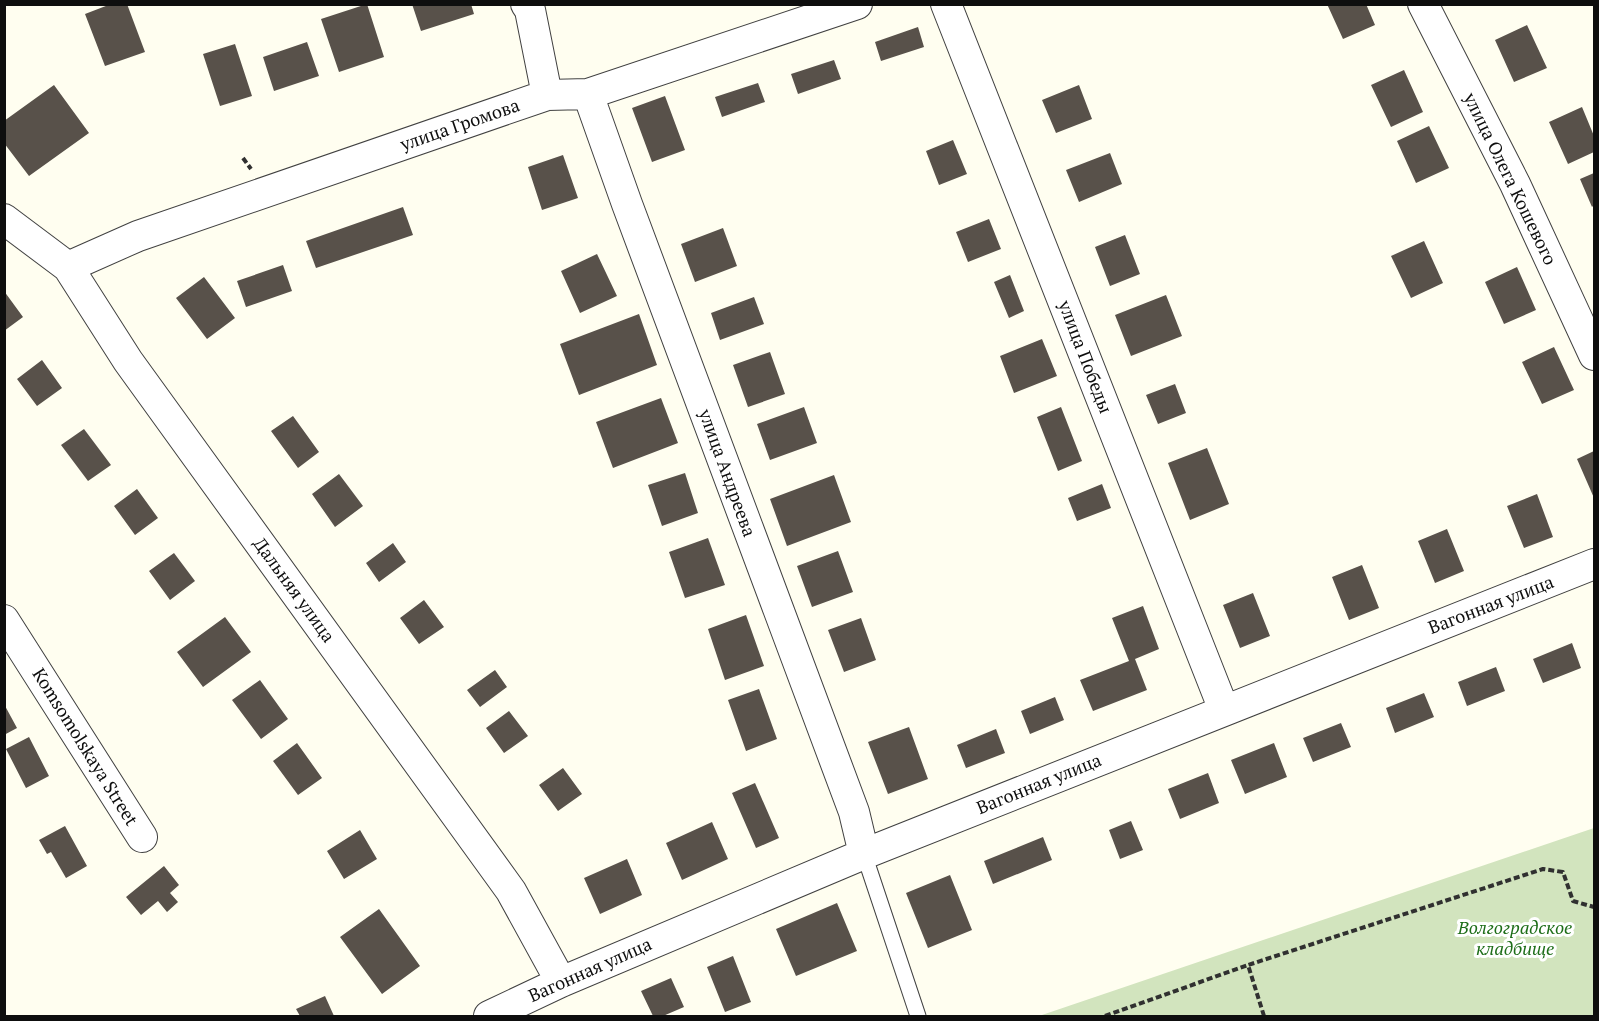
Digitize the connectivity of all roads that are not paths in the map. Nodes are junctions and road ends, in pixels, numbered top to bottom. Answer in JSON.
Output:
{"nodes":[{"id":1,"x":526,"y":4,"type":"edge"},
{"id":2,"x":857,"y":4,"type":"edge"},
{"id":3,"x":946,"y":4,"type":"edge"},
{"id":4,"x":1423,"y":4,"type":"edge"},
{"id":5,"x":588,"y":94,"type":"junction"},
{"id":6,"x":547,"y":95,"type":"junction"},
{"id":7,"x":4,"y":219,"type":"edge"},
{"id":8,"x":68,"y":267,"type":"junction"},
{"id":9,"x":1594,"y":355,"type":"edge"},
{"id":10,"x":1594,"y":564,"type":"edge"},
{"id":11,"x":4,"y":620,"type":"edge"},
{"id":12,"x":16,"y":664,"type":"edge"},
{"id":13,"x":1224,"y":710,"type":"junction"},
{"id":14,"x":142,"y":837,"type":"dead end"},
{"id":15,"x":864,"y":854,"type":"junction"},
{"id":16,"x":561,"y":982,"type":"junction"},
{"id":17,"x":489,"y":1017,"type":"edge"},
{"id":18,"x":918,"y":1017,"type":"edge"}],
"edges":[{"from":1,"to":6,"type":"street"},
{"from":2,"to":5,"type":"street","name":"улица Громова"},
{"from":3,"to":13,"type":"street","name":"улица Победы"},
{"from":4,"to":9,"type":"street","name":"улица Олега Кошевого"},
{"from":5,"to":6,"type":"street","name":"улица Громова"},
{"from":5,"to":15,"type":"street","name":"улица Андреева"},
{"from":6,"to":8,"type":"street","name":"улица Громова"},
{"from":7,"to":8,"type":"street","name":"Дальняя улица"},
{"from":8,"to":16,"type":"street","name":"Дальняя улица"},
{"from":10,"to":13,"type":"street","name":"Вагонная улица"},
{"from":11,"to":12,"type":"street","name":"Komsomolskaya Street"},
{"from":12,"to":14,"type":"street","name":"Komsomolskaya Street"},
{"from":13,"to":15,"type":"street","name":"Вагонная улица"},
{"from":15,"to":16,"type":"street","name":"Вагонная улица"},
{"from":15,"to":18,"type":"lane"},
{"from":16,"to":17,"type":"street","name":"Вагонная улица"}]}
